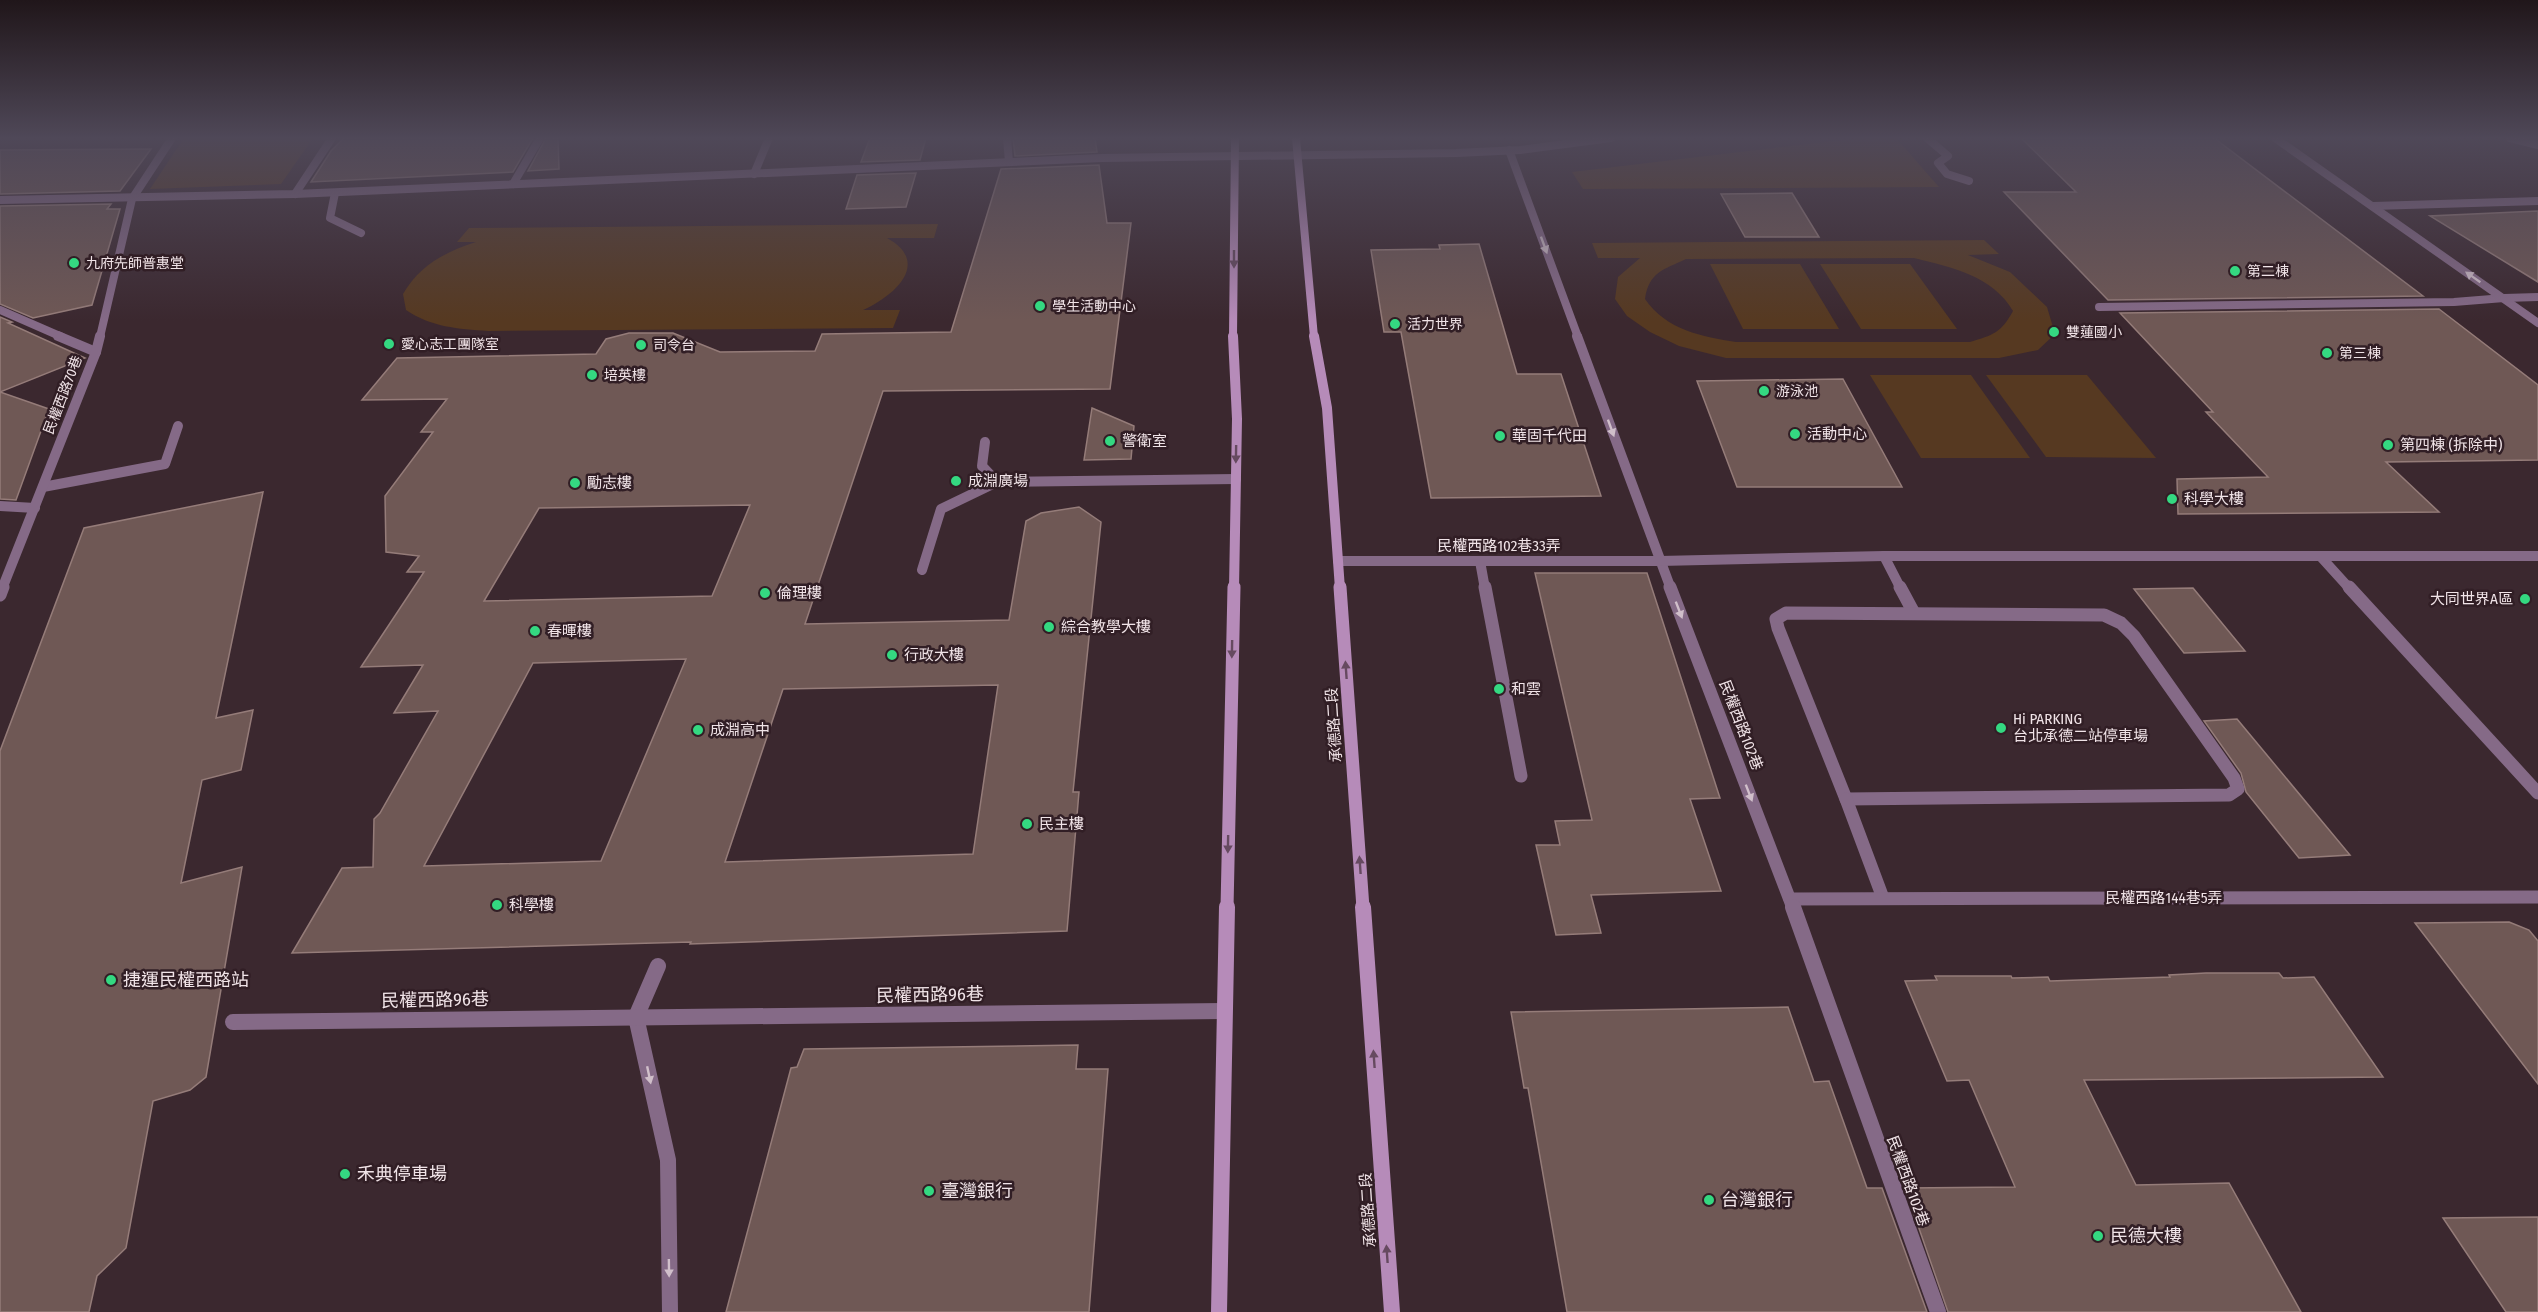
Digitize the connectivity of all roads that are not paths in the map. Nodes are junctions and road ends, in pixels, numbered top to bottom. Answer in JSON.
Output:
{"nodes":[{"id":1,"x":102,"y":199,"type":"edge"},
{"id":2,"x":132,"y":199,"type":"edge"},
{"id":3,"x":334,"y":199,"type":"edge"},
{"id":4,"x":1234,"y":199,"type":"edge"},
{"id":5,"x":1301,"y":199,"type":"edge"},
{"id":6,"x":1527,"y":199,"type":"edge"},
{"id":7,"x":2363,"y":199,"type":"edge"},
{"id":8,"x":0,"y":200,"type":"edge"},
{"id":9,"x":2538,"y":201,"type":"edge"},
{"id":10,"x":2373,"y":206,"type":"junction"},
{"id":11,"x":361,"y":233,"type":"dead end"},
{"id":12,"x":2538,"y":297,"type":"edge"},
{"id":13,"x":2504,"y":298,"type":"junction"},
{"id":14,"x":2099,"y":307,"type":"dead end"},
{"id":15,"x":0,"y":310,"type":"edge"},
{"id":16,"x":2538,"y":323,"type":"edge"},
{"id":17,"x":96,"y":352,"type":"junction"},
{"id":18,"x":178,"y":426,"type":"dead end"},
{"id":19,"x":985,"y":442,"type":"dead end"},
{"id":20,"x":1236,"y":479,"type":"junction"},
{"id":21,"x":997,"y":482,"type":"junction"},
{"id":22,"x":44,"y":487,"type":"junction"},
{"id":23,"x":0,"y":506,"type":"edge"},
{"id":24,"x":35,"y":508,"type":"junction"},
{"id":25,"x":1884,"y":556,"type":"junction"},
{"id":26,"x":2538,"y":556,"type":"edge"},
{"id":27,"x":2321,"y":557,"type":"junction"},
{"id":28,"x":1338,"y":561,"type":"junction"},
{"id":29,"x":1480,"y":561,"type":"junction"},
{"id":30,"x":1660,"y":561,"type":"junction"},
{"id":31,"x":922,"y":570,"type":"dead end"},
{"id":32,"x":0,"y":595,"type":"edge"},
{"id":33,"x":1914,"y":613,"type":"junction"},
{"id":34,"x":1521,"y":776,"type":"dead end"},
{"id":35,"x":2538,"y":793,"type":"edge"},
{"id":36,"x":1846,"y":799,"type":"junction"},
{"id":37,"x":1883,"y":898,"type":"junction"},
{"id":38,"x":1790,"y":899,"type":"junction"},
{"id":39,"x":2537,"y":899,"type":"edge"},
{"id":40,"x":658,"y":966,"type":"dead end"},
{"id":41,"x":1224,"y":1011,"type":"junction"},
{"id":42,"x":636,"y":1017,"type":"junction"},
{"id":43,"x":233,"y":1022,"type":"dead end"},
{"id":44,"x":670,"y":1312,"type":"edge"},
{"id":45,"x":1219,"y":1312,"type":"edge"},
{"id":46,"x":1392,"y":1312,"type":"edge"},
{"id":47,"x":1938,"y":1312,"type":"edge"}],
"edges":[{"from":1,"to":8,"type":"street"},
{"from":2,"to":17,"type":"street","name":"民權西路70巷"},
{"from":3,"to":11,"type":"street"},
{"from":4,"to":20,"type":"main road","one_way":true},
{"from":5,"to":28,"type":"main road","name":"承德路二段"},
{"from":6,"to":30,"type":"street","name":"民權西路102巷","one_way":true},
{"from":7,"to":10,"type":"street"},
{"from":9,"to":10,"type":"street"},
{"from":13,"to":10,"type":"street","one_way":true},
{"from":12,"to":13,"type":"street"},
{"from":13,"to":14,"type":"street"},
{"from":13,"to":16,"type":"street"},
{"from":15,"to":17,"type":"street"},
{"from":17,"to":22,"type":"street","name":"民權西路70巷"},
{"from":18,"to":22,"type":"street"},
{"from":19,"to":21,"type":"street"},
{"from":20,"to":21,"type":"street"},
{"from":20,"to":41,"type":"main road","one_way":true},
{"from":21,"to":31,"type":"street"},
{"from":22,"to":24,"type":"street","name":"民權西路70巷"},
{"from":23,"to":24,"type":"street"},
{"from":24,"to":32,"type":"street","name":"民權西路70巷"},
{"from":25,"to":27,"type":"street","name":"民權西路102巷33弄"},
{"from":25,"to":30,"type":"street","name":"民權西路102巷33弄"},
{"from":25,"to":33,"type":"street"},
{"from":26,"to":27,"type":"street","name":"民權西路102巷33弄"},
{"from":27,"to":35,"type":"street"},
{"from":28,"to":29,"type":"street","name":"民權西路102巷33弄"},
{"from":46,"to":28,"type":"main road","name":"承德路二段","one_way":true},
{"from":29,"to":30,"type":"street","name":"民權西路102巷33弄"},
{"from":29,"to":34,"type":"street"},
{"from":30,"to":38,"type":"street","name":"民權西路102巷","one_way":true},
{"from":33,"to":36,"type":"street"},
{"from":33,"to":36,"type":"street"},
{"from":36,"to":37,"type":"street"},
{"from":37,"to":38,"type":"street","name":"民權西路144巷5弄"},
{"from":37,"to":39,"type":"street","name":"民權西路144巷5弄"},
{"from":38,"to":47,"type":"street","name":"民權西路102巷"},
{"from":40,"to":42,"type":"street"},
{"from":41,"to":42,"type":"street","name":"民權西路96巷"},
{"from":41,"to":45,"type":"main road"},
{"from":42,"to":43,"type":"street","name":"民權西路96巷"},
{"from":42,"to":44,"type":"street","one_way":true}]}
